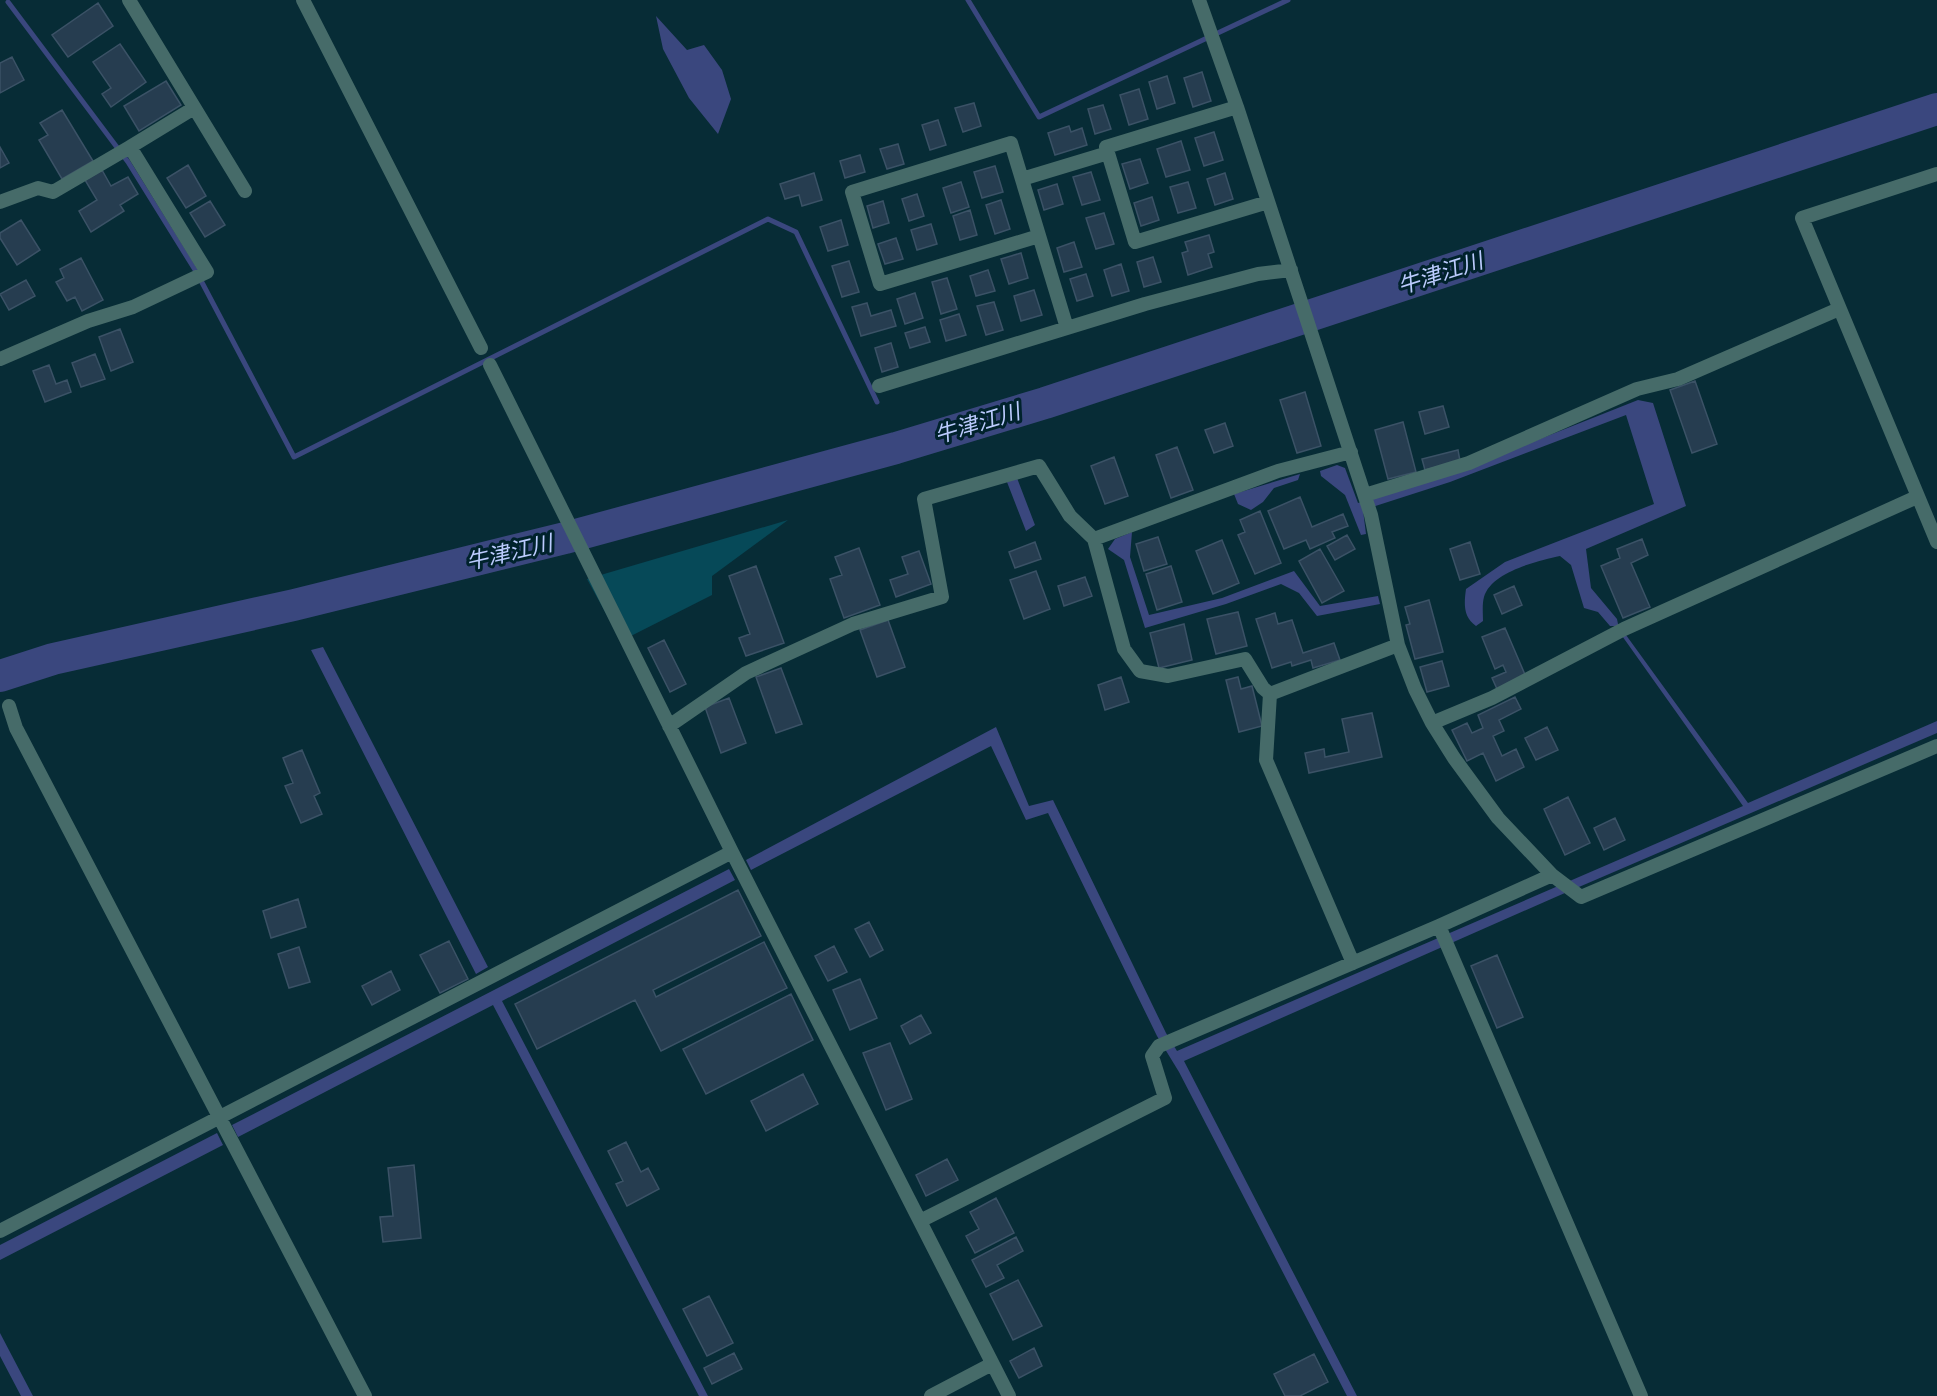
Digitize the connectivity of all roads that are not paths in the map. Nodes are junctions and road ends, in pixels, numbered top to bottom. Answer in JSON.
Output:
{"nodes":[{"id":1,"x":129,"y":0,"type":"edge"},
{"id":2,"x":303,"y":0,"type":"edge"},
{"id":3,"x":1199,"y":0,"type":"edge"},
{"id":4,"x":1237,"y":107,"type":"junction"},
{"id":5,"x":194,"y":108,"type":"junction"},
{"id":6,"x":130,"y":147,"type":"junction"},
{"id":7,"x":1108,"y":153,"type":"junction"},
{"id":8,"x":1937,"y":174,"type":"edge"},
{"id":9,"x":1022,"y":179,"type":"junction"},
{"id":10,"x":245,"y":191,"type":"dead end"},
{"id":11,"x":0,"y":202,"type":"edge"},
{"id":12,"x":1268,"y":202,"type":"junction"},
{"id":13,"x":1039,"y":236,"type":"junction"},
{"id":14,"x":1291,"y":270,"type":"junction"},
{"id":15,"x":1839,"y":309,"type":"junction"},
{"id":16,"x":1067,"y":328,"type":"junction"},
{"id":17,"x":481,"y":348,"type":"dead end"},
{"id":18,"x":0,"y":359,"type":"edge"},
{"id":19,"x":490,"y":365,"type":"dead end"},
{"id":20,"x":879,"y":386,"type":"dead end"},
{"id":21,"x":1351,"y":452,"type":"junction"},
{"id":22,"x":1365,"y":495,"type":"junction"},
{"id":23,"x":1917,"y":497,"type":"junction"},
{"id":24,"x":1094,"y":539,"type":"junction"},
{"id":25,"x":1937,"y":542,"type":"edge"},
{"id":26,"x":1398,"y":645,"type":"junction"},
{"id":27,"x":1270,"y":694,"type":"junction"},
{"id":28,"x":9,"y":706,"type":"dead end"},
{"id":29,"x":1432,"y":723,"type":"junction"},
{"id":30,"x":669,"y":726,"type":"junction"},
{"id":31,"x":1937,"y":746,"type":"edge"},
{"id":32,"x":732,"y":852,"type":"junction"},
{"id":33,"x":1555,"y":878,"type":"junction"},
{"id":34,"x":1439,"y":926,"type":"junction"},
{"id":35,"x":1353,"y":963,"type":"junction"},
{"id":36,"x":220,"y":1117,"type":"junction"},
{"id":37,"x":920,"y":1221,"type":"junction"},
{"id":38,"x":0,"y":1231,"type":"edge"},
{"id":39,"x":992,"y":1364,"type":"junction"},
{"id":40,"x":365,"y":1396,"type":"edge"},
{"id":41,"x":931,"y":1396,"type":"edge"},
{"id":42,"x":1009,"y":1396,"type":"edge"},
{"id":43,"x":1641,"y":1396,"type":"edge"}],
"edges":[{"from":1,"to":5,"type":"street"},
{"from":2,"to":17,"type":"street"},
{"from":3,"to":4,"type":"street"},
{"from":4,"to":7,"type":"street"},
{"from":4,"to":12,"type":"street"},
{"from":5,"to":6,"type":"street"},
{"from":5,"to":10,"type":"street"},
{"from":6,"to":11,"type":"street"},
{"from":6,"to":18,"type":"street"},
{"from":7,"to":9,"type":"street"},
{"from":7,"to":12,"type":"street"},
{"from":8,"to":15,"type":"street"},
{"from":9,"to":13,"type":"street"},
{"from":9,"to":13,"type":"street"},
{"from":12,"to":14,"type":"street"},
{"from":13,"to":16,"type":"street"},
{"from":14,"to":16,"type":"street"},
{"from":14,"to":21,"type":"street"},
{"from":15,"to":22,"type":"street"},
{"from":15,"to":23,"type":"street"},
{"from":16,"to":20,"type":"street"},
{"from":19,"to":30,"type":"street"},
{"from":21,"to":22,"type":"street"},
{"from":21,"to":24,"type":"street"},
{"from":22,"to":26,"type":"street"},
{"from":23,"to":25,"type":"street"},
{"from":23,"to":29,"type":"street"},
{"from":24,"to":27,"type":"street"},
{"from":24,"to":30,"type":"street"},
{"from":26,"to":27,"type":"street"},
{"from":26,"to":29,"type":"street"},
{"from":27,"to":35,"type":"street"},
{"from":28,"to":36,"type":"street"},
{"from":29,"to":33,"type":"street"},
{"from":30,"to":32,"type":"street"},
{"from":31,"to":33,"type":"street"},
{"from":32,"to":36,"type":"street"},
{"from":32,"to":37,"type":"street"},
{"from":33,"to":34,"type":"street"},
{"from":34,"to":35,"type":"street"},
{"from":34,"to":43,"type":"street"},
{"from":35,"to":37,"type":"street"},
{"from":36,"to":38,"type":"street"},
{"from":36,"to":40,"type":"street"},
{"from":37,"to":39,"type":"street"},
{"from":39,"to":41,"type":"street"},
{"from":39,"to":42,"type":"street"}]}
